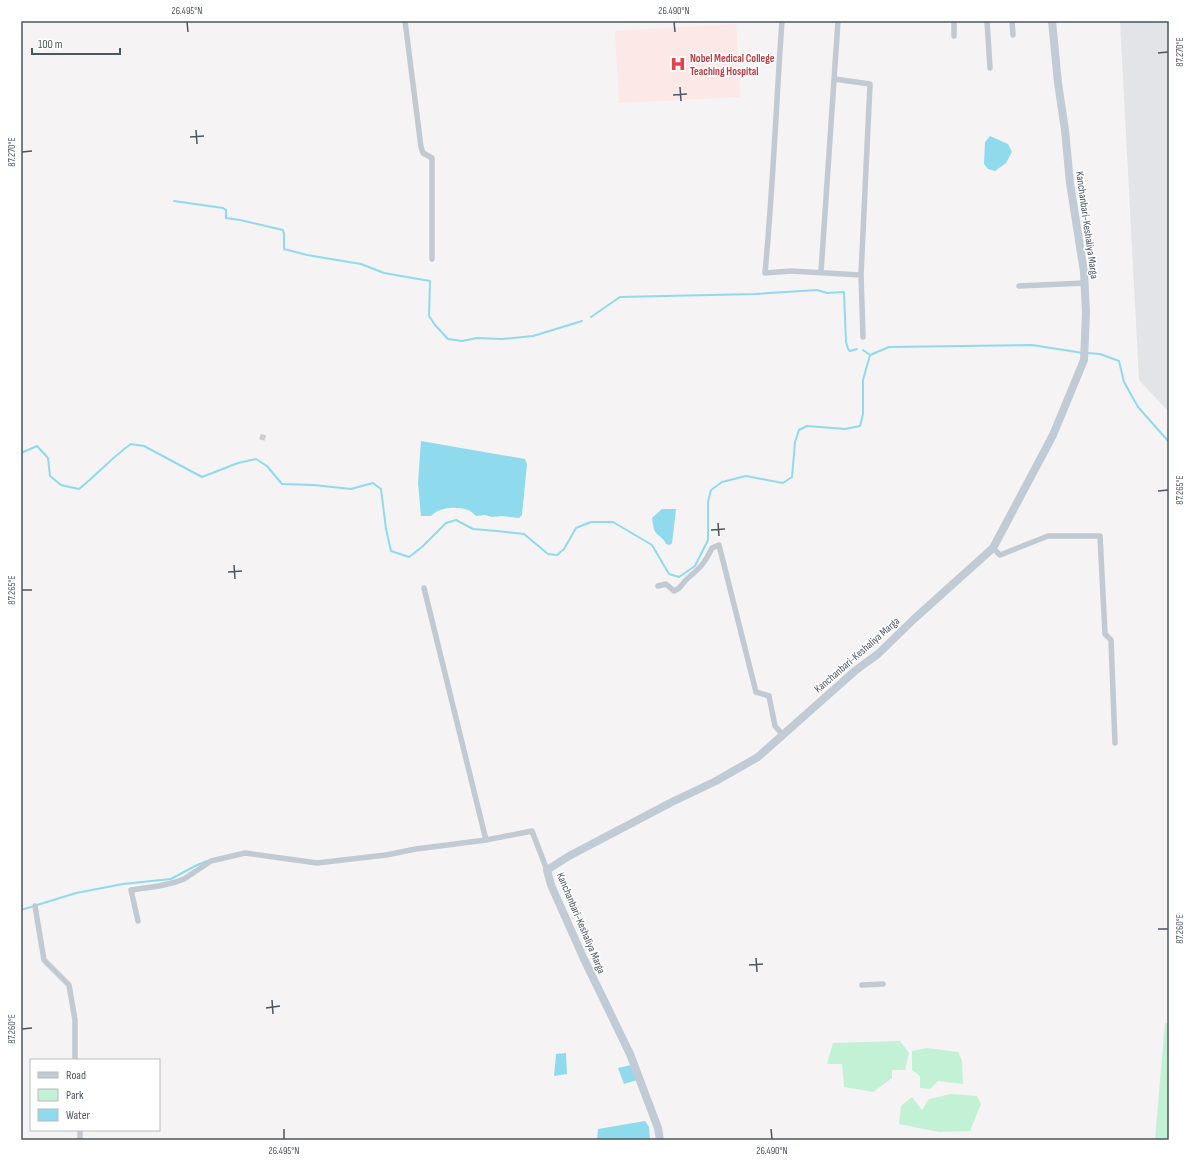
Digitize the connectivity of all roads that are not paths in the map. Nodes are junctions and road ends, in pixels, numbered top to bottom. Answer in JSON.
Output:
{"nodes":[{"id":1,"x":405,"y":21,"type":"edge"},
{"id":2,"x":782,"y":21,"type":"edge"},
{"id":3,"x":838,"y":21,"type":"edge"},
{"id":4,"x":954,"y":21,"type":"edge"},
{"id":5,"x":987,"y":21,"type":"edge"},
{"id":6,"x":1012,"y":21,"type":"edge"},
{"id":7,"x":1052,"y":21,"type":"edge"},
{"id":8,"x":1013,"y":35,"type":"dead end"},
{"id":9,"x":954,"y":36,"type":"dead end"},
{"id":10,"x":990,"y":68,"type":"dead end"},
{"id":11,"x":834,"y":79,"type":"junction"},
{"id":12,"x":432,"y":259,"type":"dead end"},
{"id":13,"x":821,"y":272,"type":"junction"},
{"id":14,"x":861,"y":275,"type":"junction"},
{"id":15,"x":1085,"y":283,"type":"junction"},
{"id":16,"x":1019,"y":286,"type":"dead end"},
{"id":17,"x":863,"y":337,"type":"dead end"},
{"id":18,"x":993,"y":548,"type":"junction"},
{"id":19,"x":658,"y":586,"type":"dead end"},
{"id":20,"x":424,"y":588,"type":"dead end"},
{"id":21,"x":783,"y":735,"type":"junction"},
{"id":22,"x":1115,"y":743,"type":"dead end"},
{"id":23,"x":486,"y":840,"type":"junction"},
{"id":24,"x":547,"y":870,"type":"junction"},
{"id":25,"x":35,"y":906,"type":"dead end"},
{"id":26,"x":138,"y":921,"type":"dead end"},
{"id":27,"x":883,"y":984,"type":"dead end"},
{"id":28,"x":862,"y":985,"type":"dead end"},
{"id":29,"x":75,"y":1059,"type":"edge"},
{"id":30,"x":660,"y":1140,"type":"edge"}],
"edges":[{"from":1,"to":12,"type":"street"},
{"from":2,"to":13,"type":"street"},
{"from":3,"to":11,"type":"street"},
{"from":4,"to":9,"type":"street"},
{"from":5,"to":10,"type":"street"},
{"from":6,"to":8,"type":"street"},
{"from":7,"to":15,"type":"street","name":"Kanchanbari-Keshaliya Marga"},
{"from":11,"to":13,"type":"street"},
{"from":11,"to":14,"type":"street"},
{"from":13,"to":14,"type":"street"},
{"from":14,"to":17,"type":"street"},
{"from":15,"to":16,"type":"street"},
{"from":15,"to":18,"type":"street","name":"Kanchanbari-Keshaliya Marga"},
{"from":18,"to":21,"type":"street","name":"Kanchanbari-Keshaliya Marga"},
{"from":18,"to":22,"type":"street"},
{"from":19,"to":21,"type":"street"},
{"from":20,"to":23,"type":"street"},
{"from":21,"to":24,"type":"street","name":"Kanchanbari-Keshaliya Marga"},
{"from":23,"to":24,"type":"street"},
{"from":23,"to":26,"type":"street"},
{"from":24,"to":30,"type":"street","name":"Kanchanbari-Keshaliya Marga"},
{"from":25,"to":29,"type":"street"},
{"from":27,"to":28,"type":"street"}]}
